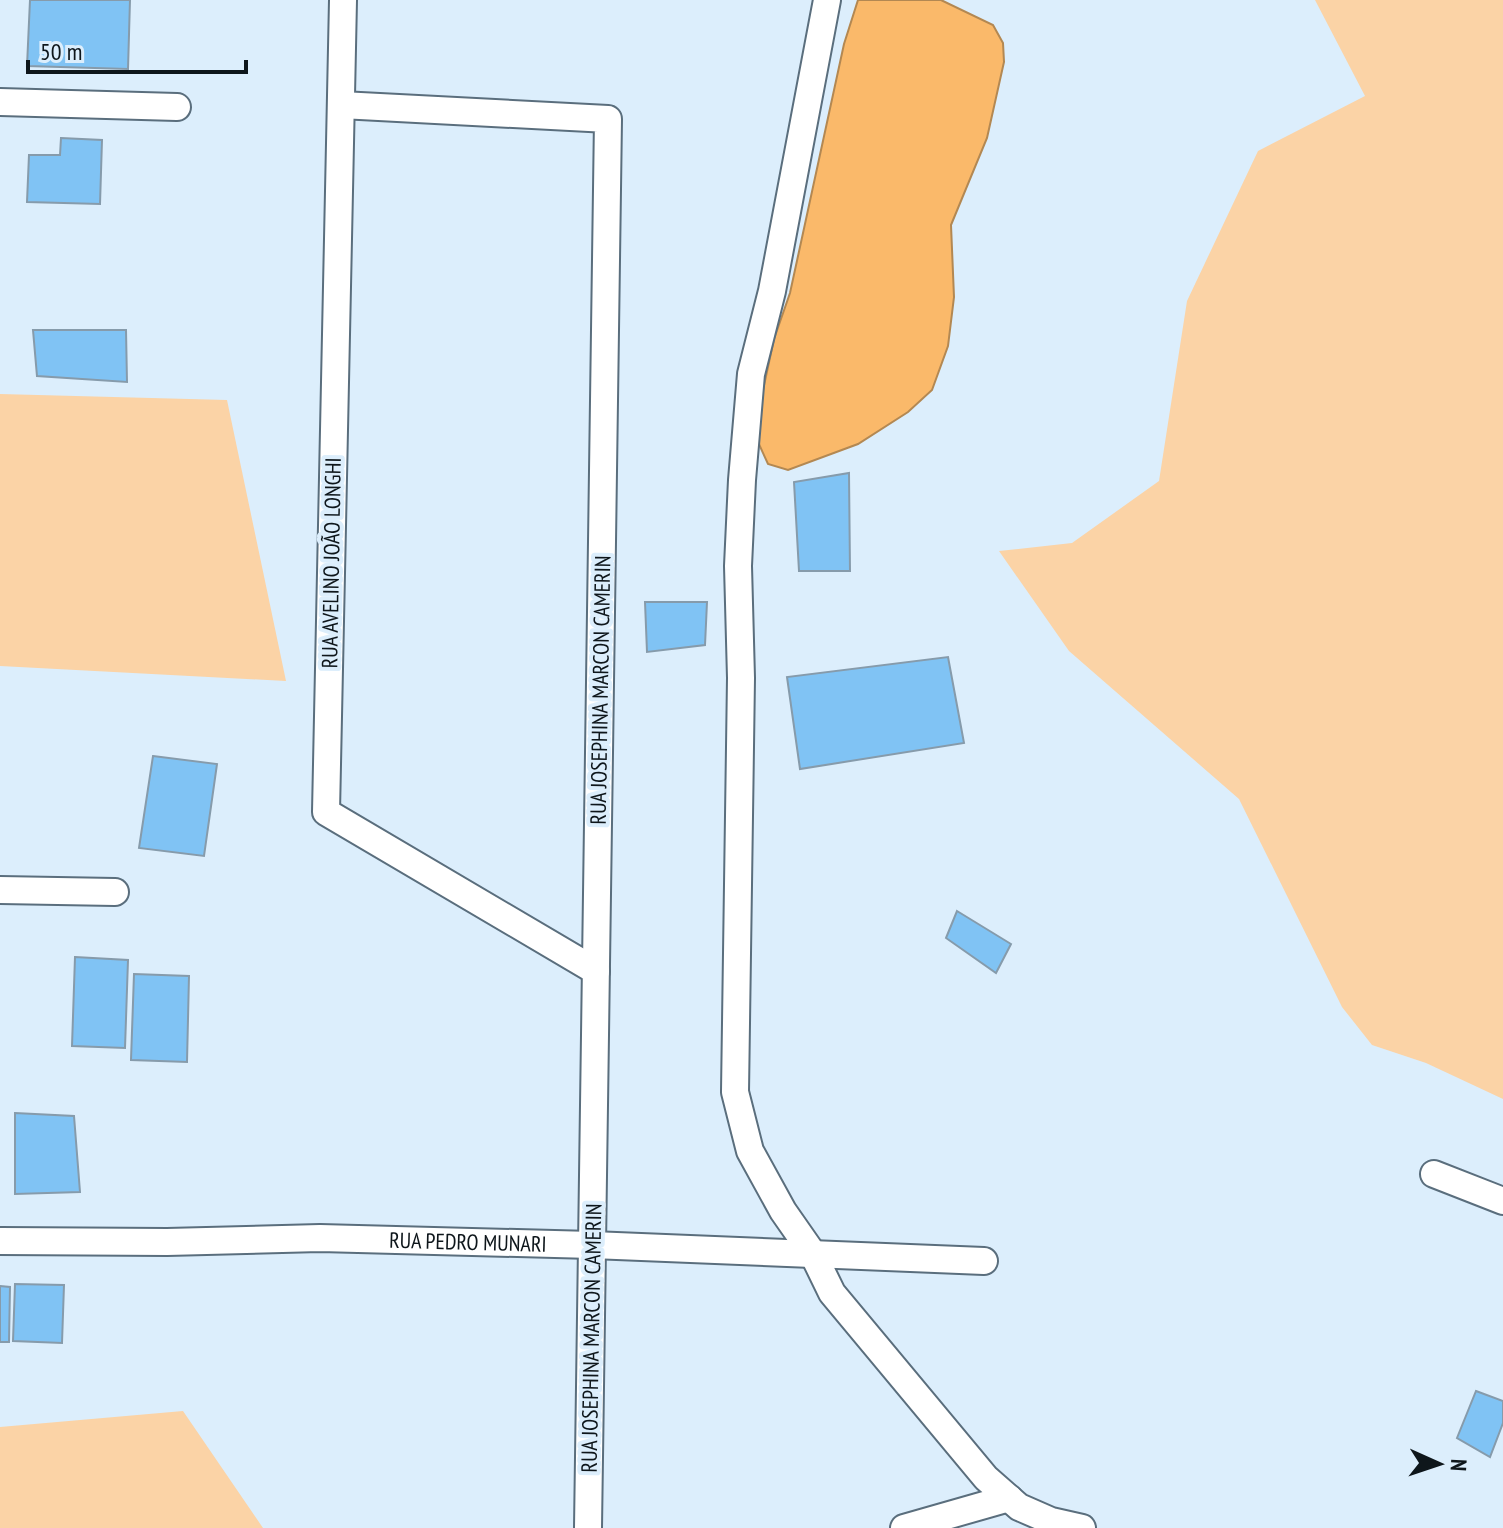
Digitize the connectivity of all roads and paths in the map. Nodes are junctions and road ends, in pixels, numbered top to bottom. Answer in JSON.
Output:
{"nodes":[{"id":1,"x":343,"y":0,"type":"edge"},
{"id":2,"x":827,"y":0,"type":"edge"},
{"id":3,"x":0,"y":102,"type":"edge"},
{"id":4,"x":341,"y":105,"type":"junction"},
{"id":5,"x":177,"y":107,"type":"dead end"},
{"id":6,"x":0,"y":890,"type":"edge"},
{"id":7,"x":115,"y":892,"type":"dead end"},
{"id":8,"x":596,"y":971,"type":"junction"},
{"id":9,"x":1434,"y":1174,"type":"dead end"},
{"id":10,"x":1503,"y":1201,"type":"edge"},
{"id":11,"x":0,"y":1241,"type":"edge"},
{"id":12,"x":592,"y":1245,"type":"junction"},
{"id":13,"x":813,"y":1254,"type":"junction"},
{"id":14,"x":984,"y":1261,"type":"dead end"},
{"id":15,"x":1009,"y":1498,"type":"junction"},
{"id":16,"x":587,"y":1528,"type":"edge"},
{"id":17,"x":904,"y":1528,"type":"edge"},
{"id":18,"x":1082,"y":1528,"type":"edge"}],
"edges":[{"from":1,"to":4,"type":"street","name":"RUA AVELINO JOÃO LONGHI"},
{"from":2,"to":13,"type":"street"},
{"from":3,"to":5,"type":"street"},
{"from":4,"to":8,"type":"street","name":"RUA AVELINO JOÃO LONGHI"},
{"from":4,"to":8,"type":"street","name":"RUA JOSEPHINA MARCON CAMERIN"},
{"from":6,"to":7,"type":"street"},
{"from":8,"to":12,"type":"street","name":"RUA JOSEPHINA MARCON CAMERIN"},
{"from":9,"to":10,"type":"street"},
{"from":11,"to":12,"type":"street","name":"RUA PEDRO MUNARI"},
{"from":12,"to":13,"type":"street","name":"RUA PEDRO MUNARI"},
{"from":12,"to":16,"type":"street","name":"RUA JOSEPHINA MARCON CAMERIN"},
{"from":13,"to":14,"type":"street","name":"RUA PEDRO MUNARI"},
{"from":13,"to":15,"type":"street"},
{"from":15,"to":17,"type":"street"},
{"from":15,"to":18,"type":"street"}]}
